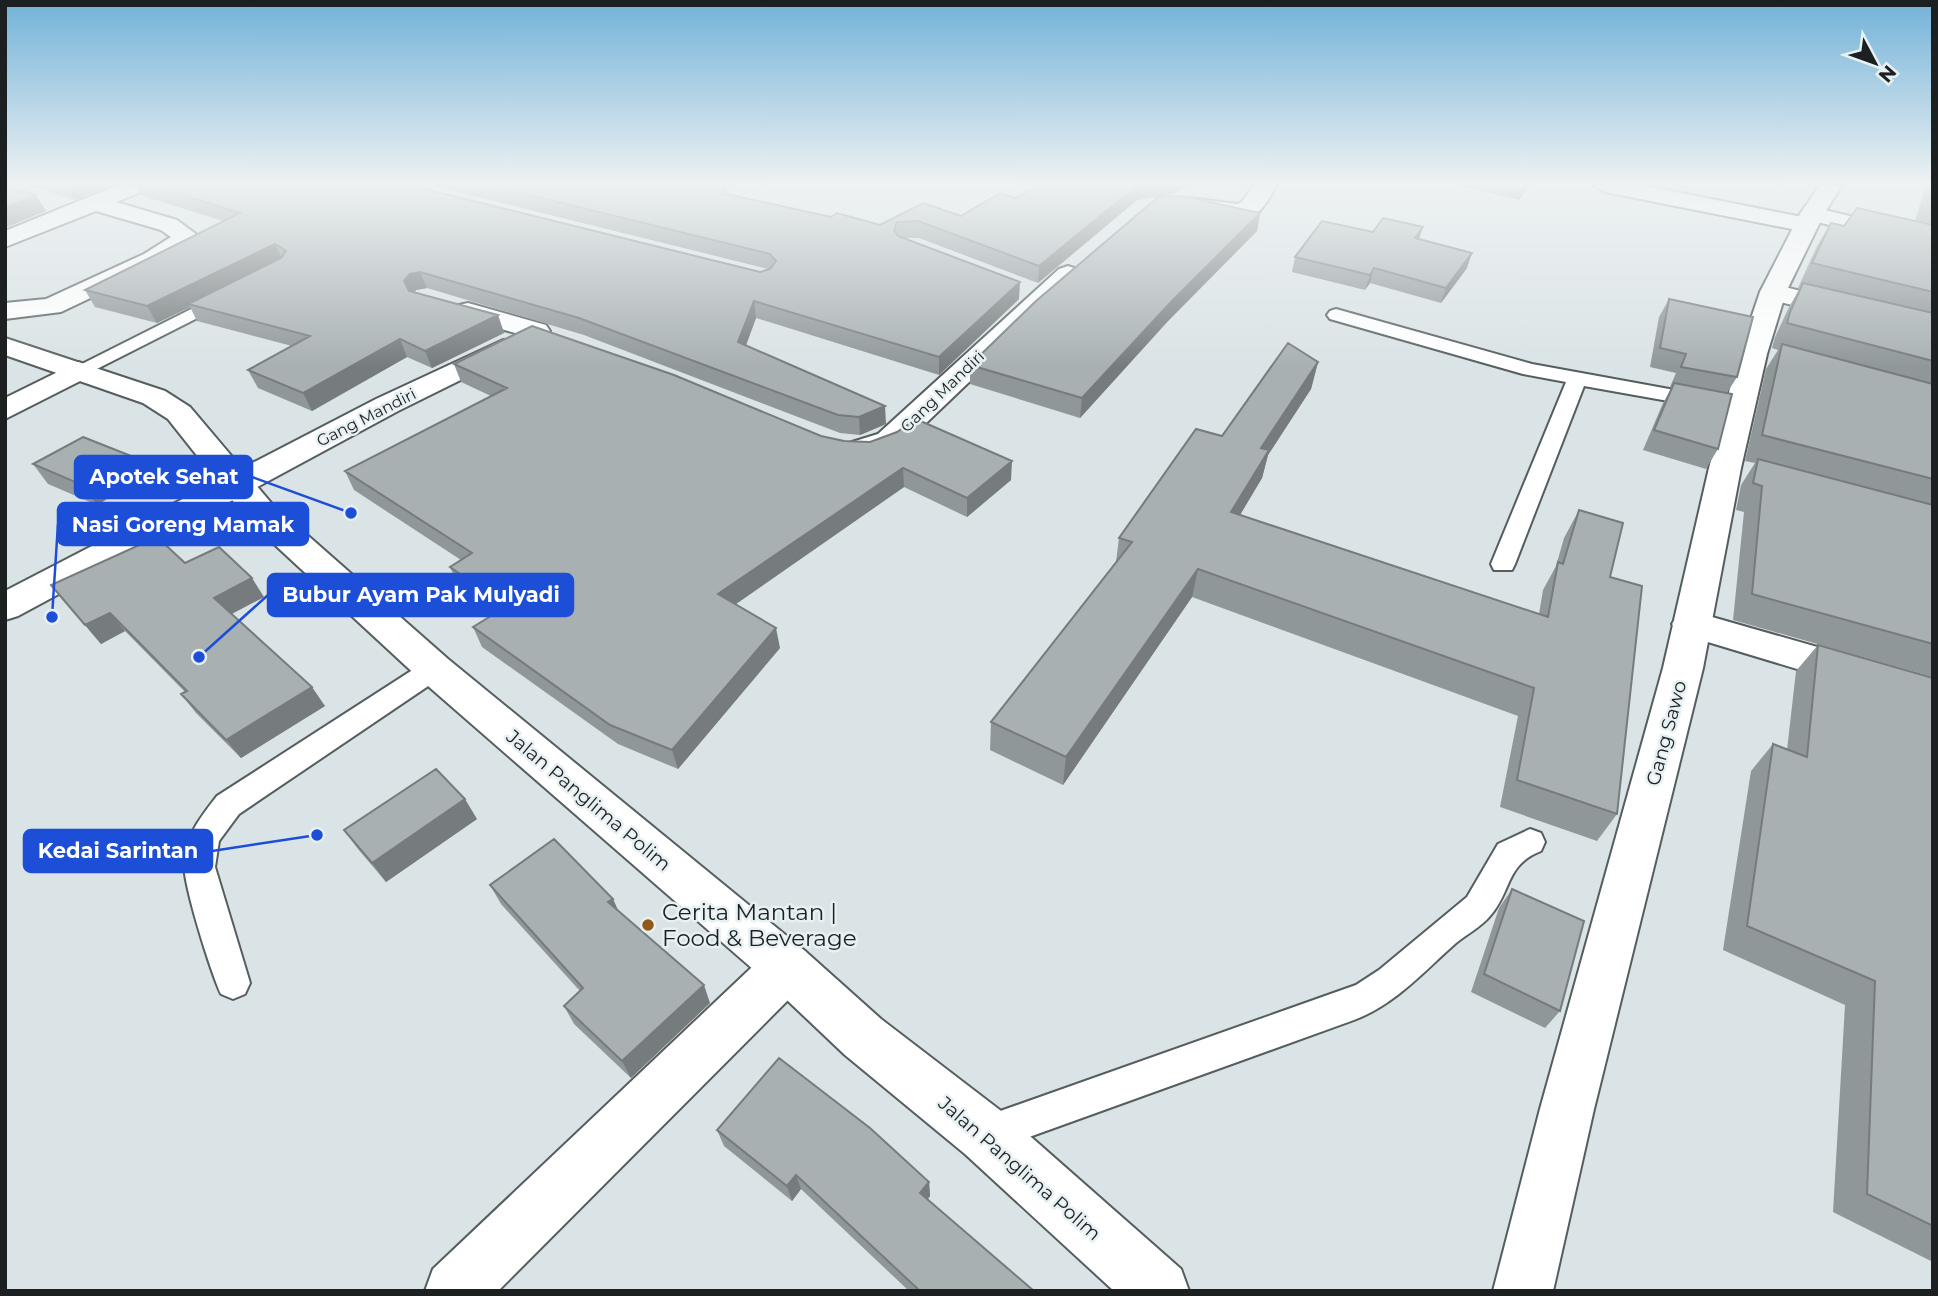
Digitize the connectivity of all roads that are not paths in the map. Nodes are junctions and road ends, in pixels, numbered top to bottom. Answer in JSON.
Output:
{"nodes":[{"id":1,"x":175,"y":245,"type":"edge"},
{"id":2,"x":1797,"y":245,"type":"edge"},
{"id":3,"x":1084,"y":261,"type":"edge"},
{"id":4,"x":234,"y":292,"type":"edge"},
{"id":5,"x":1773,"y":292,"type":"junction"},
{"id":6,"x":438,"y":302,"type":"edge"},
{"id":7,"x":5,"y":312,"type":"edge"},
{"id":8,"x":1336,"y":314,"type":"dead end"},
{"id":9,"x":1933,"y":332,"type":"edge"},
{"id":10,"x":5,"y":346,"type":"edge"},
{"id":11,"x":78,"y":371,"type":"junction"},
{"id":12,"x":1577,"y":379,"type":"junction"},
{"id":13,"x":1740,"y":408,"type":"junction"},
{"id":14,"x":5,"y":410,"type":"edge"},
{"id":15,"x":831,"y":444,"type":"edge"},
{"id":16,"x":235,"y":485,"type":"junction"},
{"id":17,"x":1503,"y":564,"type":"dead end"},
{"id":18,"x":5,"y":607,"type":"edge"},
{"id":19,"x":1691,"y":624,"type":"junction"},
{"id":20,"x":434,"y":669,"type":"junction"},
{"id":21,"x":1933,"y":695,"type":"edge"},
{"id":22,"x":1530,"y":842,"type":"dead end"},
{"id":23,"x":787,"y":967,"type":"junction"},
{"id":24,"x":233,"y":983,"type":"dead end"},
{"id":25,"x":985,"y":1134,"type":"junction"},
{"id":26,"x":455,"y":1291,"type":"edge"},
{"id":27,"x":1159,"y":1291,"type":"edge"},
{"id":28,"x":1523,"y":1291,"type":"edge"}],
"edges":[{"from":1,"to":7,"type":"street"},
{"from":2,"to":5,"type":"street","name":"Gang Sawo"},
{"from":3,"to":15,"type":"street","name":"Gang Mandiri"},
{"from":4,"to":11,"type":"lane"},
{"from":5,"to":9,"type":"street"},
{"from":5,"to":13,"type":"street","name":"Gang Sawo"},
{"from":6,"to":16,"type":"street","name":"Gang Mandiri"},
{"from":8,"to":12,"type":"lane"},
{"from":10,"to":11,"type":"street","name":"Jalan Panglima Polim"},
{"from":11,"to":14,"type":"street"},
{"from":11,"to":16,"type":"street","name":"Jalan Panglima Polim"},
{"from":12,"to":13,"type":"lane"},
{"from":12,"to":17,"type":"lane"},
{"from":13,"to":19,"type":"street","name":"Gang Sawo"},
{"from":16,"to":18,"type":"street","name":"Gang Mandiri"},
{"from":16,"to":20,"type":"street","name":"Jalan Panglima Polim"},
{"from":19,"to":21,"type":"street"},
{"from":19,"to":28,"type":"street","name":"Gang Sawo"},
{"from":20,"to":23,"type":"street","name":"Jalan Panglima Polim"},
{"from":20,"to":24,"type":"lane"},
{"from":22,"to":25,"type":"lane"},
{"from":23,"to":25,"type":"street","name":"Jalan Panglima Polim"},
{"from":23,"to":26,"type":"street"},
{"from":25,"to":27,"type":"street","name":"Jalan Panglima Polim"}]}
